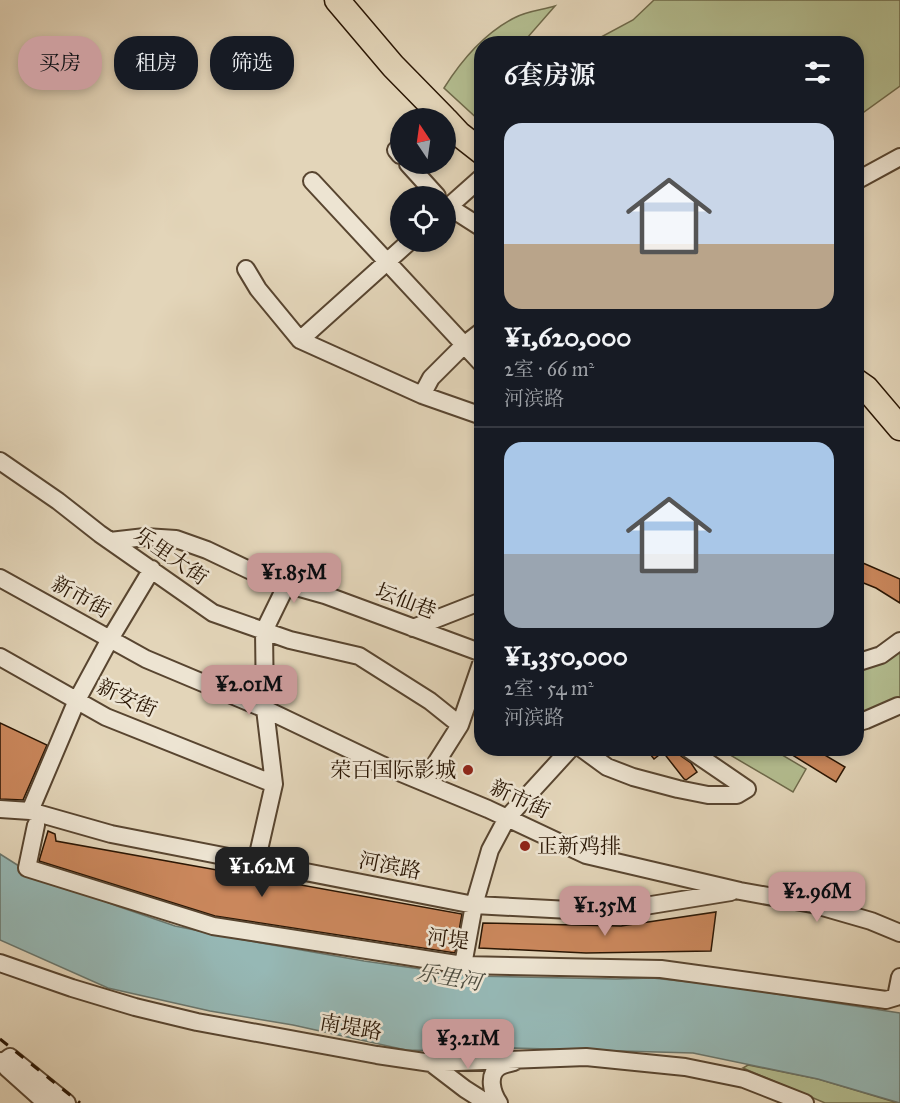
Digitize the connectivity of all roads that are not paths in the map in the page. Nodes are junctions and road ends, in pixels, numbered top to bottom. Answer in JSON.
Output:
{"nodes":[{"id":1,"x":338,"y":0,"type":"edge"},
{"id":2,"x":434,"y":108,"type":"edge"},
{"id":3,"x":456,"y":131,"type":"edge"},
{"id":4,"x":474,"y":146,"type":"edge"},
{"id":5,"x":900,"y":157,"type":"edge"},
{"id":6,"x":417,"y":174,"type":"edge"},
{"id":7,"x":864,"y":177,"type":"edge"},
{"id":8,"x":312,"y":181,"type":"dead end"},
{"id":9,"x":474,"y":183,"type":"edge"},
{"id":10,"x":427,"y":186,"type":"edge"},
{"id":11,"x":456,"y":196,"type":"edge"},
{"id":12,"x":456,"y":212,"type":"edge"},
{"id":13,"x":474,"y":223,"type":"edge"},
{"id":14,"x":398,"y":252,"type":"edge"},
{"id":15,"x":386,"y":262,"type":"junction"},
{"id":16,"x":246,"y":269,"type":"dead end"},
{"id":17,"x":474,"y":337,"type":"edge"},
{"id":18,"x":300,"y":340,"type":"junction"},
{"id":19,"x":464,"y":345,"type":"junction"},
{"id":20,"x":474,"y":356,"type":"edge"},
{"id":21,"x":864,"y":387,"type":"edge"},
{"id":22,"x":422,"y":395,"type":"junction"},
{"id":23,"x":474,"y":413,"type":"edge"},
{"id":24,"x":900,"y":428,"type":"edge"},
{"id":25,"x":0,"y":461,"type":"edge"},
{"id":26,"x":110,"y":541,"type":"junction"},
{"id":27,"x":152,"y":569,"type":"junction"},
{"id":28,"x":0,"y":578,"type":"edge"},
{"id":29,"x":287,"y":584,"type":"junction"},
{"id":30,"x":474,"y":605,"type":"edge"},
{"id":31,"x":413,"y":628,"type":"junction"},
{"id":32,"x":264,"y":631,"type":"junction"},
{"id":33,"x":110,"y":639,"type":"junction"},
{"id":34,"x":900,"y":641,"type":"edge"},
{"id":35,"x":474,"y":650,"type":"edge"},
{"id":36,"x":0,"y":657,"type":"edge"},
{"id":37,"x":864,"y":660,"type":"edge"},
{"id":38,"x":474,"y":684,"type":"edge"},
{"id":39,"x":77,"y":700,"type":"junction"},
{"id":40,"x":898,"y":706,"type":"dead end"},
{"id":41,"x":266,"y":709,"type":"junction"},
{"id":42,"x":864,"y":721,"type":"edge"},
{"id":43,"x":460,"y":725,"type":"junction"},
{"id":44,"x":564,"y":756,"type":"edge"},
{"id":45,"x":592,"y":756,"type":"edge"},
{"id":46,"x":699,"y":756,"type":"edge"},
{"id":47,"x":424,"y":782,"type":"junction"},
{"id":48,"x":274,"y":784,"type":"junction"},
{"id":49,"x":0,"y":809,"type":"edge"},
{"id":50,"x":33,"y":818,"type":"junction"},
{"id":51,"x":507,"y":818,"type":"junction"},
{"id":52,"x":256,"y":863,"type":"junction"},
{"id":53,"x":698,"y":880,"type":"junction"},
{"id":54,"x":740,"y":891,"type":"junction"},
{"id":55,"x":695,"y":898,"type":"junction"},
{"id":56,"x":474,"y":905,"type":"junction"},
{"id":57,"x":900,"y":933,"type":"edge"},
{"id":58,"x":0,"y":963,"type":"edge"},
{"id":59,"x":463,"y":965,"type":"junction"},
{"id":60,"x":900,"y":977,"type":"edge"},
{"id":61,"x":520,"y":1060,"type":"junction"},
{"id":62,"x":1,"y":1062,"type":"edge"},
{"id":63,"x":431,"y":1063,"type":"junction"},
{"id":64,"x":46,"y":1103,"type":"edge"},
{"id":65,"x":68,"y":1103,"type":"edge"},
{"id":66,"x":487,"y":1103,"type":"edge"},
{"id":67,"x":499,"y":1103,"type":"edge"},
{"id":68,"x":806,"y":1103,"type":"edge"}],
"edges":[{"from":1,"to":2,"type":"highway"},
{"from":3,"to":4,"type":"highway"},
{"from":5,"to":7,"type":"street"},
{"from":6,"to":10,"type":"street"},
{"from":8,"to":15,"type":"street"},
{"from":9,"to":11,"type":"street"},
{"from":12,"to":13,"type":"street"},
{"from":14,"to":15,"type":"street"},
{"from":15,"to":18,"type":"street"},
{"from":15,"to":19,"type":"street"},
{"from":16,"to":18,"type":"street"},
{"from":17,"to":19,"type":"street"},
{"from":18,"to":22,"type":"street"},
{"from":19,"to":20,"type":"street"},
{"from":19,"to":22,"type":"street"},
{"from":21,"to":24,"type":"highway"},
{"from":22,"to":23,"type":"street"},
{"from":25,"to":26,"type":"street","name":"乐里大街"},
{"from":26,"to":27,"type":"street","name":"乐里大街"},
{"from":26,"to":29,"type":"street","name":"坛仙巷"},
{"from":27,"to":32,"type":"street","name":"乐里大街"},
{"from":27,"to":33,"type":"street"},
{"from":28,"to":33,"type":"street","name":"新市街"},
{"from":29,"to":31,"type":"street","name":"坛仙巷"},
{"from":29,"to":32,"type":"street"},
{"from":30,"to":31,"type":"street"},
{"from":31,"to":35,"type":"street","name":"坛仙巷"},
{"from":32,"to":41,"type":"street"},
{"from":32,"to":43,"type":"street","name":"乐里大街"},
{"from":33,"to":39,"type":"street"},
{"from":33,"to":41,"type":"street","name":"新市街"},
{"from":34,"to":37,"type":"street"},
{"from":36,"to":39,"type":"street","name":"新安街"},
{"from":38,"to":43,"type":"street"},
{"from":39,"to":48,"type":"street","name":"新安街"},
{"from":39,"to":50,"type":"street"},
{"from":40,"to":42,"type":"street"},
{"from":41,"to":47,"type":"street","name":"新市街"},
{"from":41,"to":48,"type":"street"},
{"from":43,"to":47,"type":"street"},
{"from":44,"to":51,"type":"street"},
{"from":45,"to":46,"type":"street"},
{"from":47,"to":51,"type":"street","name":"新市街"},
{"from":48,"to":52,"type":"street"},
{"from":49,"to":50,"type":"street","name":"河滨路"},
{"from":50,"to":52,"type":"street","name":"河滨路"},
{"from":50,"to":59,"type":"street","name":"河堤"},
{"from":51,"to":53,"type":"street","name":"新市街"},
{"from":51,"to":56,"type":"street"},
{"from":52,"to":56,"type":"street","name":"河滨路"},
{"from":53,"to":54,"type":"street","name":"新市街"},
{"from":53,"to":55,"type":"street"},
{"from":54,"to":55,"type":"street","name":"河滨路"},
{"from":54,"to":57,"type":"street"},
{"from":55,"to":56,"type":"street","name":"河滨路"},
{"from":56,"to":59,"type":"street"},
{"from":58,"to":63,"type":"street","name":"南堤路"},
{"from":59,"to":60,"type":"street","name":"河堤"},
{"from":61,"to":63,"type":"street","name":"南堤路"},
{"from":61,"to":67,"type":"street"},
{"from":61,"to":68,"type":"street","name":"南堤路"},
{"from":62,"to":64,"type":"street"},
{"from":62,"to":65,"type":"street"},
{"from":63,"to":66,"type":"street"}]}
